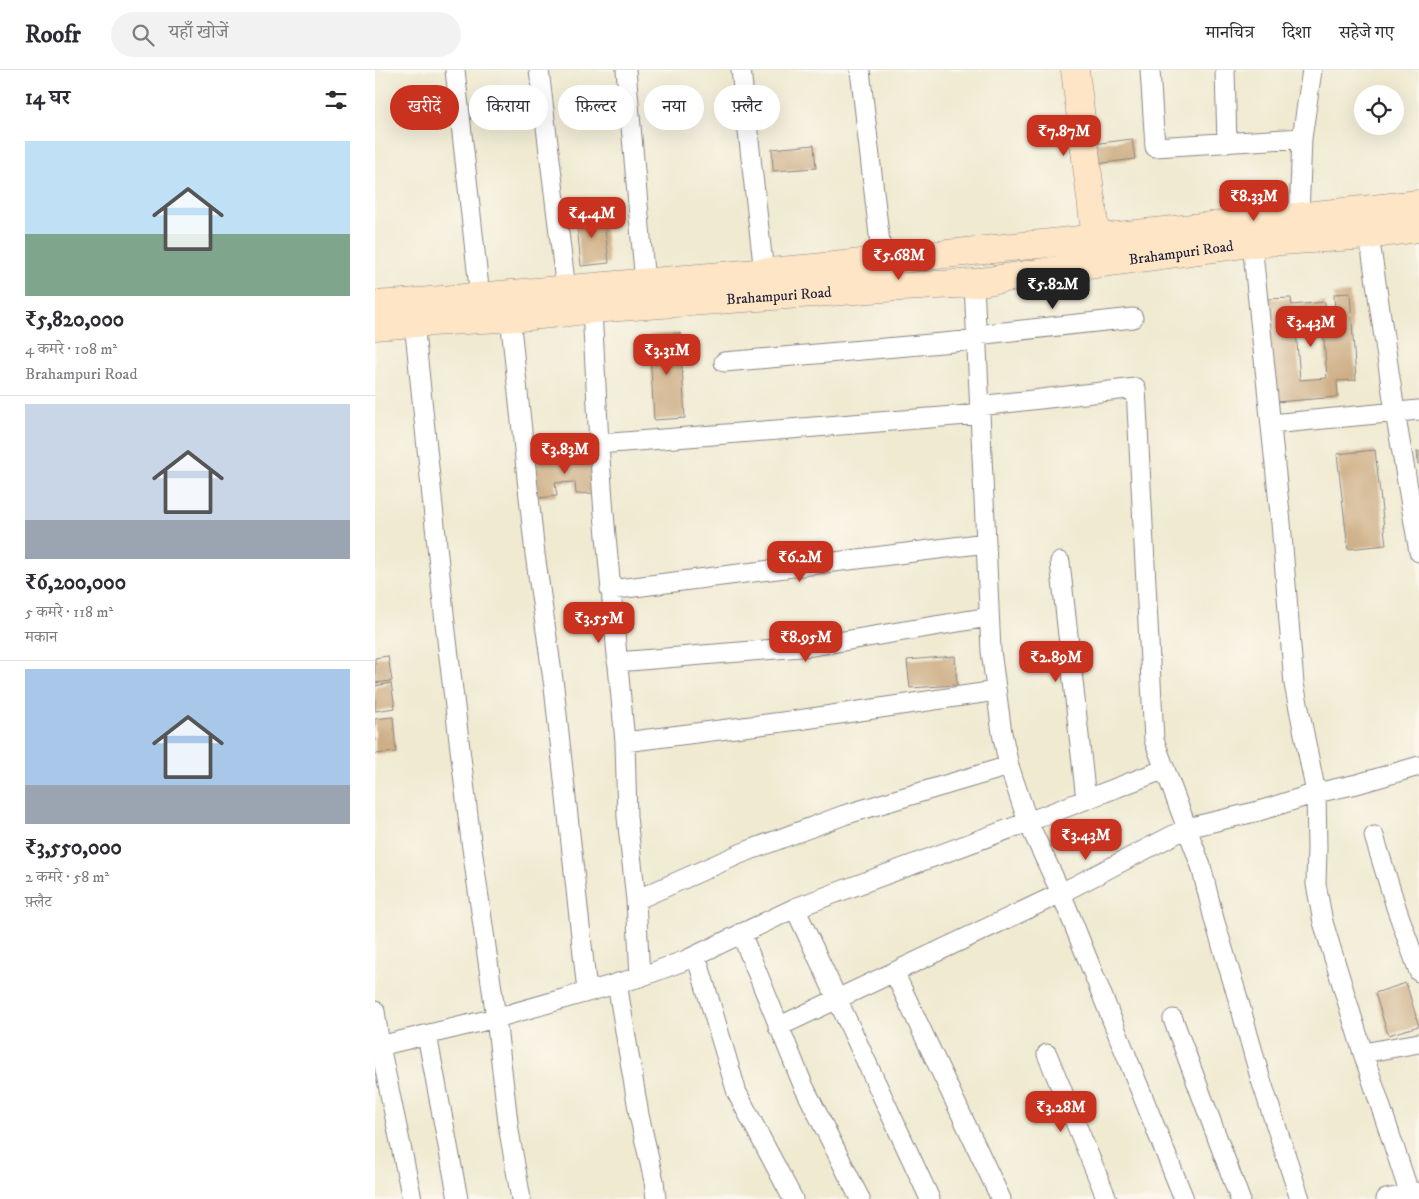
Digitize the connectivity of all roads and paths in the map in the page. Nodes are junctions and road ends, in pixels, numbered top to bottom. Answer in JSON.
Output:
{"nodes":[{"id":1,"x":455,"y":70,"type":"edge"},
{"id":2,"x":539,"y":70,"type":"edge"},
{"id":3,"x":626,"y":70,"type":"edge"},
{"id":4,"x":741,"y":70,"type":"edge"},
{"id":5,"x":861,"y":70,"type":"edge"},
{"id":6,"x":1075,"y":70,"type":"edge"},
{"id":7,"x":1150,"y":70,"type":"edge"},
{"id":8,"x":1225,"y":70,"type":"edge"},
{"id":9,"x":1312,"y":70,"type":"edge"},
{"id":10,"x":1302,"y":138,"type":"junction"},
{"id":11,"x":1227,"y":143,"type":"junction"},
{"id":12,"x":1419,"y":204,"type":"edge"},
{"id":13,"x":1299,"y":217,"type":"junction"},
{"id":14,"x":1419,"y":228,"type":"edge"},
{"id":15,"x":1369,"y":235,"type":"junction"},
{"id":16,"x":1252,"y":243,"type":"junction"},
{"id":17,"x":1096,"y":252,"type":"junction"},
{"id":18,"x":883,"y":261,"type":"junction"},
{"id":19,"x":764,"y":273,"type":"junction"},
{"id":20,"x":645,"y":283,"type":"junction"},
{"id":21,"x":973,"y":283,"type":"junction"},
{"id":22,"x":732,"y":287,"type":"junction"},
{"id":23,"x":566,"y":290,"type":"junction"},
{"id":24,"x":480,"y":297,"type":"junction"},
{"id":25,"x":375,"y":304,"type":"edge"},
{"id":26,"x":593,"y":309,"type":"junction"},
{"id":27,"x":510,"y":317,"type":"junction"},
{"id":28,"x":1133,"y":318,"type":"dead end"},
{"id":29,"x":414,"y":322,"type":"junction"},
{"id":30,"x":375,"y":326,"type":"edge"},
{"id":31,"x":976,"y":338,"type":"junction"},
{"id":32,"x":724,"y":362,"type":"dead end"},
{"id":33,"x":979,"y":410,"type":"junction"},
{"id":34,"x":1419,"y":410,"type":"edge"},
{"id":35,"x":1395,"y":412,"type":"junction"},
{"id":36,"x":1271,"y":424,"type":"junction"},
{"id":37,"x":599,"y":444,"type":"junction"},
{"id":38,"x":985,"y":543,"type":"junction"},
{"id":39,"x":1419,"y":552,"type":"edge"},
{"id":40,"x":1060,"y":562,"type":"dead end"},
{"id":41,"x":611,"y":590,"type":"junction"},
{"id":42,"x":989,"y":617,"type":"junction"},
{"id":43,"x":617,"y":662,"type":"junction"},
{"id":44,"x":996,"y":691,"type":"junction"},
{"id":45,"x":625,"y":742,"type":"junction"},
{"id":46,"x":1009,"y":766,"type":"junction"},
{"id":47,"x":1419,"y":766,"type":"edge"},
{"id":48,"x":1165,"y":769,"type":"junction"},
{"id":49,"x":1316,"y":793,"type":"junction"},
{"id":50,"x":1086,"y":800,"type":"junction"},
{"id":51,"x":1027,"y":822,"type":"junction"},
{"id":52,"x":1187,"y":828,"type":"junction"},
{"id":53,"x":1374,"y":836,"type":"dead end"},
{"id":54,"x":1061,"y":893,"type":"junction"},
{"id":55,"x":636,"y":900,"type":"junction"},
{"id":56,"x":795,"y":908,"type":"junction"},
{"id":57,"x":741,"y":933,"type":"junction"},
{"id":58,"x":696,"y":955,"type":"junction"},
{"id":59,"x":894,"y":972,"type":"junction"},
{"id":60,"x":1419,"y":972,"type":"edge"},
{"id":61,"x":640,"y":976,"type":"junction"},
{"id":62,"x":617,"y":983,"type":"junction"},
{"id":63,"x":587,"y":991,"type":"junction"},
{"id":64,"x":837,"y":999,"type":"junction"},
{"id":65,"x":375,"y":1011,"type":"edge"},
{"id":66,"x":496,"y":1018,"type":"junction"},
{"id":67,"x":1173,"y":1018,"type":"dead end"},
{"id":68,"x":778,"y":1027,"type":"junction"},
{"id":69,"x":427,"y":1035,"type":"junction"},
{"id":70,"x":1419,"y":1043,"type":"edge"},
{"id":71,"x":378,"y":1047,"type":"edge"},
{"id":72,"x":1363,"y":1053,"type":"junction"},
{"id":73,"x":1047,"y":1054,"type":"dead end"},
{"id":74,"x":1414,"y":1194,"type":"edge"},
{"id":75,"x":412,"y":1199,"type":"edge"},
{"id":76,"x":458,"y":1199,"type":"edge"},
{"id":77,"x":521,"y":1199,"type":"edge"},
{"id":78,"x":656,"y":1199,"type":"edge"},
{"id":79,"x":793,"y":1199,"type":"edge"},
{"id":80,"x":860,"y":1199,"type":"edge"},
{"id":81,"x":930,"y":1199,"type":"edge"},
{"id":82,"x":1001,"y":1199,"type":"edge"},
{"id":83,"x":1107,"y":1199,"type":"edge"},
{"id":84,"x":1184,"y":1199,"type":"edge"},
{"id":85,"x":1240,"y":1199,"type":"edge"},
{"id":86,"x":1300,"y":1199,"type":"edge"},
{"id":87,"x":1386,"y":1199,"type":"edge"}],
"edges":[{"from":1,"to":24,"type":"street"},
{"from":2,"to":23,"type":"street"},
{"from":3,"to":20,"type":"street"},
{"from":4,"to":19,"type":"street"},
{"from":5,"to":18,"type":"street"},
{"from":6,"to":17,"type":"street"},
{"from":7,"to":11,"type":"street"},
{"from":8,"to":11,"type":"street"},
{"from":9,"to":10,"type":"street"},
{"from":10,"to":11,"type":"street"},
{"from":10,"to":13,"type":"street"},
{"from":12,"to":13,"type":"street","name":"Brahampuri Road"},
{"from":13,"to":17,"type":"street","name":"Brahampuri Road"},
{"from":14,"to":15,"type":"street","name":"Brahampuri Road"},
{"from":15,"to":16,"type":"street","name":"Brahampuri Road"},
{"from":15,"to":35,"type":"street"},
{"from":16,"to":17,"type":"street","name":"Brahampuri Road"},
{"from":16,"to":36,"type":"street"},
{"from":17,"to":18,"type":"street","name":"Brahampuri Road"},
{"from":17,"to":21,"type":"street","name":"Brahampuri Road"},
{"from":18,"to":19,"type":"street","name":"Brahampuri Road"},
{"from":19,"to":22,"type":"street","name":"Brahampuri Road"},
{"from":20,"to":22,"type":"street","name":"Brahampuri Road"},
{"from":20,"to":23,"type":"street","name":"Brahampuri Road"},
{"from":21,"to":22,"type":"street","name":"Brahampuri Road"},
{"from":21,"to":31,"type":"street"},
{"from":22,"to":26,"type":"street","name":"Brahampuri Road"},
{"from":23,"to":24,"type":"street","name":"Brahampuri Road"},
{"from":24,"to":25,"type":"street","name":"Brahampuri Road"},
{"from":26,"to":27,"type":"street","name":"Brahampuri Road"},
{"from":26,"to":37,"type":"street"},
{"from":27,"to":29,"type":"street","name":"Brahampuri Road"},
{"from":27,"to":63,"type":"street"},
{"from":28,"to":31,"type":"street"},
{"from":29,"to":30,"type":"street","name":"Brahampuri Road"},
{"from":29,"to":66,"type":"street"},
{"from":31,"to":32,"type":"street"},
{"from":31,"to":33,"type":"street"},
{"from":33,"to":37,"type":"street"},
{"from":33,"to":38,"type":"street"},
{"from":33,"to":48,"type":"street"},
{"from":34,"to":35,"type":"street"},
{"from":35,"to":36,"type":"street"},
{"from":35,"to":39,"type":"street"},
{"from":36,"to":49,"type":"street"},
{"from":37,"to":41,"type":"street"},
{"from":38,"to":41,"type":"street"},
{"from":38,"to":42,"type":"street"},
{"from":40,"to":50,"type":"street"},
{"from":41,"to":43,"type":"street"},
{"from":42,"to":43,"type":"street"},
{"from":42,"to":44,"type":"street"},
{"from":43,"to":45,"type":"street"},
{"from":44,"to":45,"type":"street"},
{"from":44,"to":46,"type":"street"},
{"from":45,"to":55,"type":"street"},
{"from":46,"to":51,"type":"street"},
{"from":46,"to":55,"type":"street"},
{"from":47,"to":49,"type":"street"},
{"from":48,"to":50,"type":"street"},
{"from":48,"to":52,"type":"street"},
{"from":49,"to":52,"type":"street"},
{"from":49,"to":72,"type":"street"},
{"from":50,"to":51,"type":"street"},
{"from":51,"to":54,"type":"street"},
{"from":51,"to":56,"type":"street"},
{"from":52,"to":54,"type":"street"},
{"from":52,"to":86,"type":"street"},
{"from":53,"to":60,"type":"street"},
{"from":54,"to":59,"type":"street"},
{"from":54,"to":84,"type":"street"},
{"from":55,"to":61,"type":"street"},
{"from":56,"to":57,"type":"street"},
{"from":56,"to":64,"type":"street"},
{"from":57,"to":58,"type":"street"},
{"from":57,"to":68,"type":"street"},
{"from":58,"to":61,"type":"street"},
{"from":58,"to":79,"type":"street"},
{"from":59,"to":64,"type":"street"},
{"from":59,"to":82,"type":"street"},
{"from":61,"to":62,"type":"street"},
{"from":62,"to":63,"type":"street"},
{"from":62,"to":78,"type":"street"},
{"from":63,"to":66,"type":"street"},
{"from":64,"to":68,"type":"street"},
{"from":64,"to":81,"type":"street"},
{"from":65,"to":71,"type":"street"},
{"from":66,"to":69,"type":"street"},
{"from":66,"to":77,"type":"street"},
{"from":67,"to":85,"type":"street"},
{"from":68,"to":80,"type":"street"},
{"from":69,"to":71,"type":"street"},
{"from":69,"to":76,"type":"street"},
{"from":70,"to":72,"type":"street"},
{"from":71,"to":75,"type":"street"},
{"from":72,"to":74,"type":"street"},
{"from":73,"to":83,"type":"street"},
{"from":74,"to":87,"type":"street"}]}
